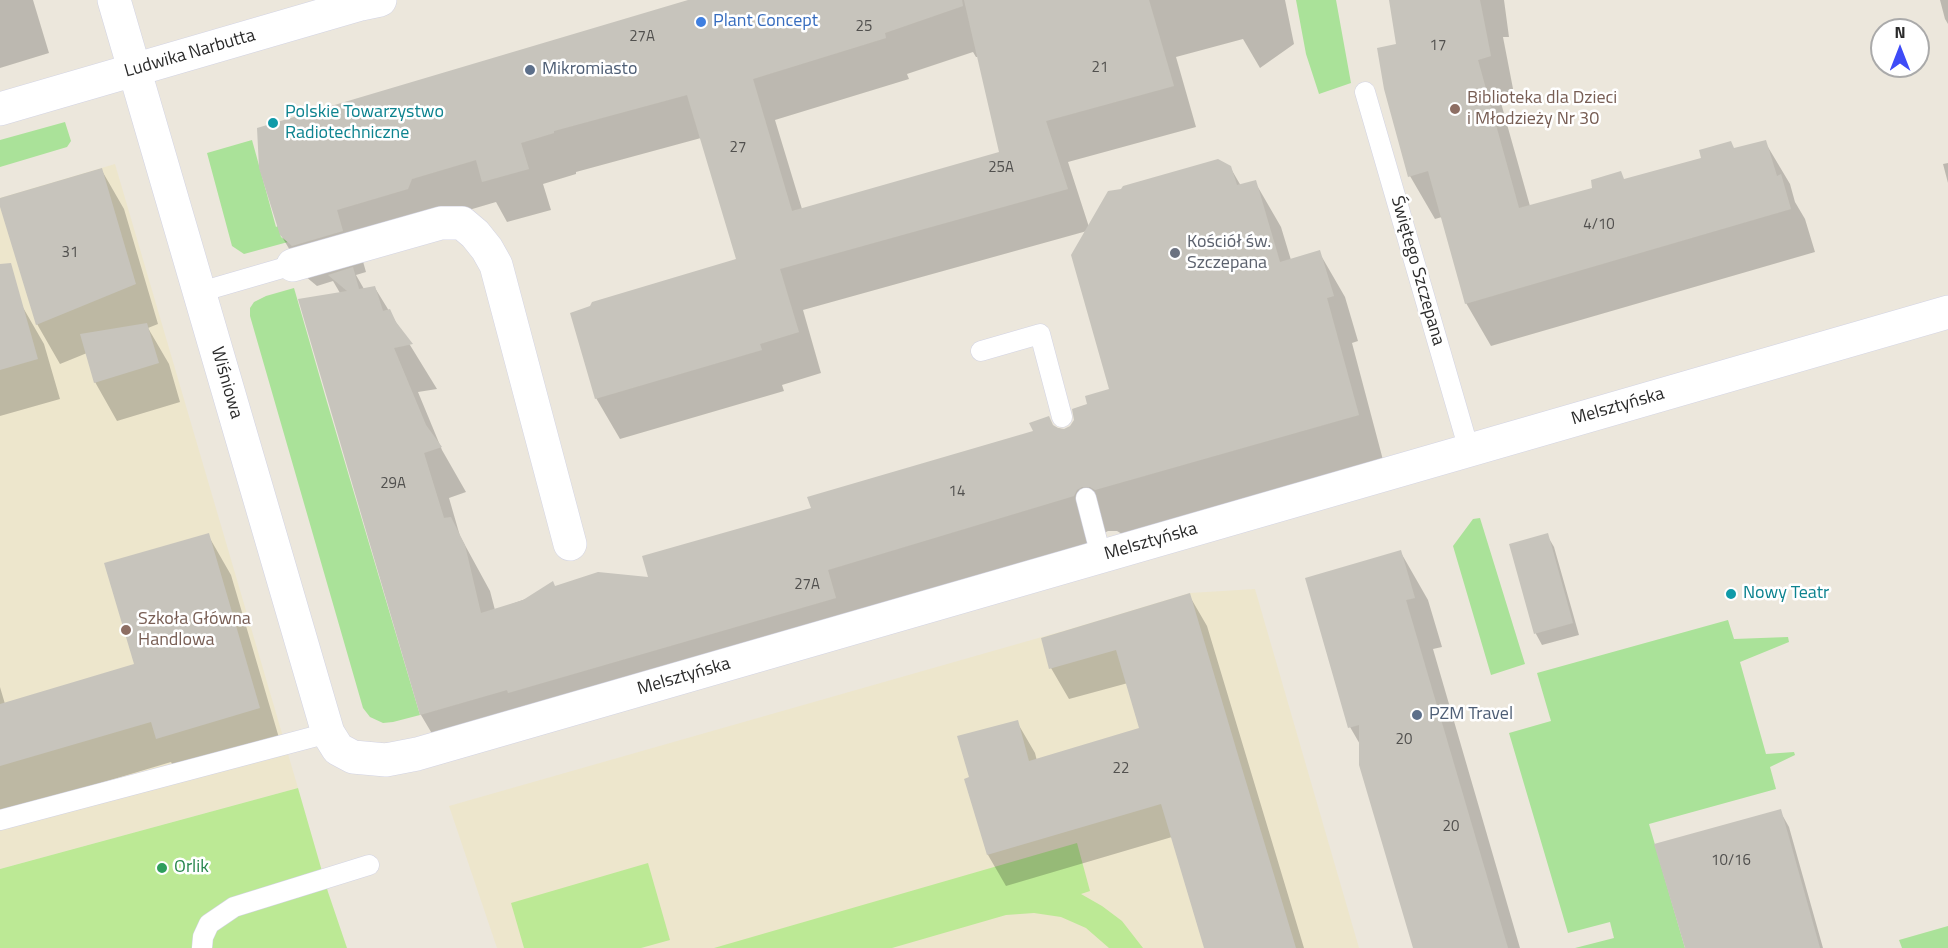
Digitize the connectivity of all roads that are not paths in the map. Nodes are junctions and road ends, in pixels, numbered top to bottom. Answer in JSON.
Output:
{"nodes":[{"id":1,"x":114,"y":0,"type":"edge"},
{"id":2,"x":380,"y":0,"type":"edge"},
{"id":3,"x":136,"y":70,"type":"junction"},
{"id":4,"x":1365,"y":92,"type":"dead end"},
{"id":5,"x":0,"y":109,"type":"edge"},
{"id":6,"x":293,"y":265,"type":"joint"},
{"id":7,"x":200,"y":292,"type":"junction"},
{"id":8,"x":1948,"y":312,"type":"edge"},
{"id":9,"x":981,"y":351,"type":"dead end"},
{"id":10,"x":1062,"y":417,"type":"dead end"},
{"id":11,"x":1469,"y":450,"type":"junction"},
{"id":12,"x":1086,"y":498,"type":"dead end"},
{"id":13,"x":570,"y":544,"type":"dead end"},
{"id":14,"x":1101,"y":556,"type":"junction"},
{"id":15,"x":328,"y":733,"type":"junction"},
{"id":16,"x":352,"y":757,"type":"joint"},
{"id":17,"x":0,"y":820,"type":"edge"},
{"id":18,"x":369,"y":865,"type":"dead end"},
{"id":19,"x":202,"y":948,"type":"edge"}],
"edges":[{"from":1,"to":3,"type":"street","name":"Wiśniowa"},
{"from":2,"to":3,"type":"street","name":"Ludwika Narbutta"},
{"from":3,"to":5,"type":"street","name":"Ludwika Narbutta"},
{"from":3,"to":7,"type":"street","name":"Wiśniowa"},
{"from":4,"to":11,"type":"lane","name":"Świętego Szczepana"},
{"from":6,"to":7,"type":"lane"},
{"from":6,"to":13,"type":"street"},
{"from":7,"to":15,"type":"street","name":"Wiśniowa"},
{"from":8,"to":11,"type":"street","name":"Melsztyńska"},
{"from":9,"to":10,"type":"lane"},
{"from":11,"to":14,"type":"street","name":"Melsztyńska"},
{"from":12,"to":14,"type":"lane"},
{"from":14,"to":16,"type":"street","name":"Melsztyńska"},
{"from":15,"to":16,"type":"street","name":"Wiśniowa"},
{"from":15,"to":17,"type":"lane"},
{"from":18,"to":19,"type":"lane"}]}
